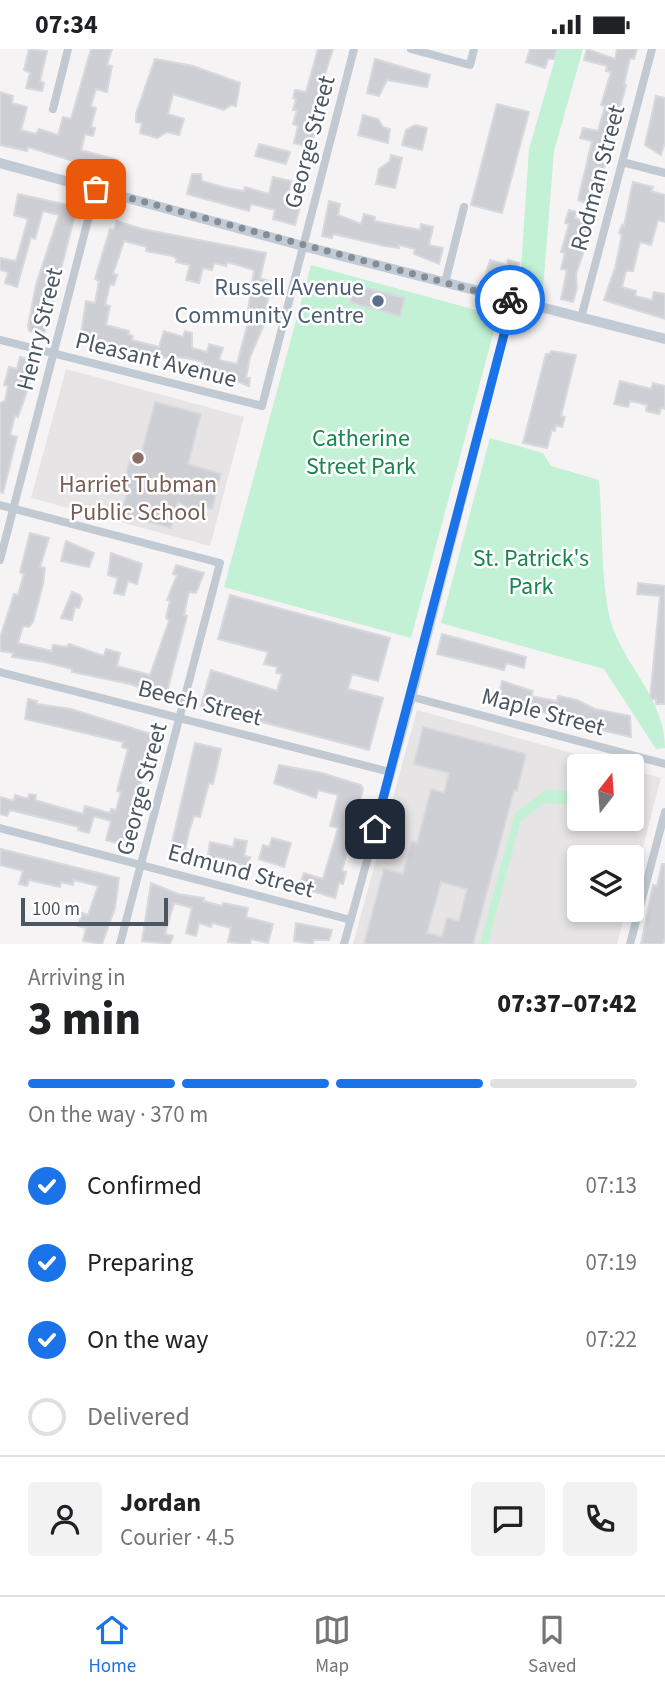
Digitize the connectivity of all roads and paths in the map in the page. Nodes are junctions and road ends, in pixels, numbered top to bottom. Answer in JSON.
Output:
{"nodes":[{"id":1,"x":68,"y":49,"type":"edge"},
{"id":2,"x":354,"y":49,"type":"edge"},
{"id":3,"x":411,"y":49,"type":"edge"},
{"id":4,"x":474,"y":49,"type":"edge"},
{"id":5,"x":653,"y":49,"type":"edge"},
{"id":6,"x":53,"y":109,"type":"dead end"},
{"id":7,"x":622,"y":162,"type":"junction"},
{"id":8,"x":0,"y":163,"type":"edge"},
{"id":9,"x":665,"y":173,"type":"edge"},
{"id":10,"x":96,"y":189,"type":"junction"},
{"id":11,"x":464,"y":207,"type":"dead end"},
{"id":12,"x":303,"y":246,"type":"junction"},
{"id":13,"x":445,"y":283,"type":"junction"},
{"id":14,"x":513,"y":300,"type":"junction"},
{"id":15,"x":581,"y":318,"type":"junction"},
{"id":16,"x":665,"y":339,"type":"edge"},
{"id":17,"x":0,"y":340,"type":"edge"},
{"id":18,"x":54,"y":354,"type":"junction"},
{"id":19,"x":262,"y":406,"type":"joint"},
{"id":20,"x":0,"y":505,"type":"edge"},
{"id":21,"x":13,"y":508,"type":"junction"},
{"id":22,"x":0,"y":560,"type":"edge"},
{"id":23,"x":0,"y":672,"type":"edge"},
{"id":24,"x":412,"y":697,"type":"junction"},
{"id":25,"x":180,"y":718,"type":"junction"},
{"id":26,"x":665,"y":764,"type":"edge"},
{"id":27,"x":390,"y":772,"type":"junction"},
{"id":28,"x":665,"y":812,"type":"edge"},
{"id":29,"x":0,"y":828,"type":"edge"},
{"id":30,"x":142,"y":865,"type":"junction"},
{"id":31,"x":351,"y":920,"type":"junction"},
{"id":32,"x":120,"y":944,"type":"edge"},
{"id":33,"x":344,"y":944,"type":"edge"},
{"id":34,"x":630,"y":944,"type":"edge"}],
"edges":[{"from":1,"to":6,"type":"street"},
{"from":2,"to":12,"type":"street","name":"George Street"},
{"from":3,"to":4,"type":"street"},
{"from":5,"to":7,"type":"street","name":"Rodman Street"},
{"from":7,"to":9,"type":"street"},
{"from":7,"to":15,"type":"street","name":"Rodman Street"},
{"from":8,"to":10,"type":"street"},
{"from":10,"to":12,"type":"street"},
{"from":10,"to":18,"type":"street","name":"Henry Street"},
{"from":11,"to":13,"type":"street"},
{"from":12,"to":13,"type":"street"},
{"from":12,"to":19,"type":"street","name":"George Street"},
{"from":13,"to":14,"type":"street"},
{"from":14,"to":15,"type":"street"},
{"from":14,"to":24,"type":"street"},
{"from":15,"to":16,"type":"street"},
{"from":17,"to":18,"type":"street","name":"Pleasant Avenue"},
{"from":18,"to":19,"type":"street","name":"Pleasant Avenue"},
{"from":18,"to":21,"type":"street","name":"Henry Street"},
{"from":20,"to":21,"type":"street"},
{"from":21,"to":22,"type":"street","name":"Henry Street"},
{"from":21,"to":25,"type":"street","name":"George Street"},
{"from":23,"to":25,"type":"street","name":"Beech Street"},
{"from":24,"to":26,"type":"street","name":"Maple Street"},
{"from":24,"to":27,"type":"street"},
{"from":25,"to":27,"type":"street","name":"Beech Street"},
{"from":25,"to":30,"type":"street","name":"George Street"},
{"from":27,"to":31,"type":"street"},
{"from":28,"to":34,"type":"street"},
{"from":29,"to":30,"type":"street","name":"Edmund Street"},
{"from":30,"to":31,"type":"street","name":"Edmund Street"},
{"from":30,"to":32,"type":"street","name":"George Street"},
{"from":31,"to":33,"type":"street"}]}
